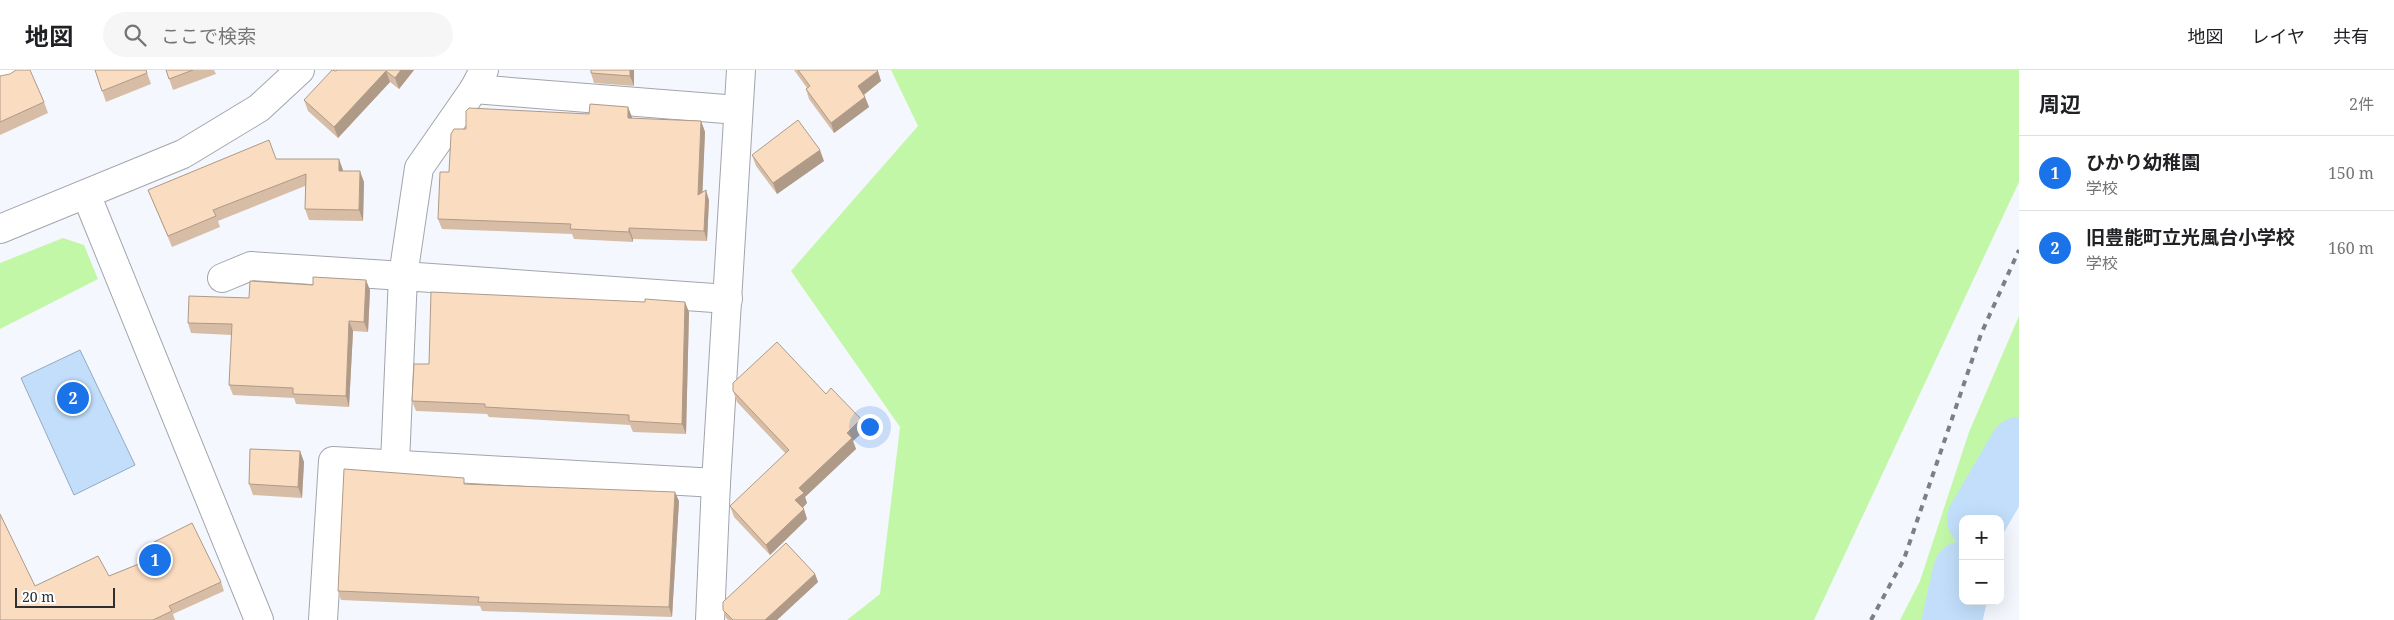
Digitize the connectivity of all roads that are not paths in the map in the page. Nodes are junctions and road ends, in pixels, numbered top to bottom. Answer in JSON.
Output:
{"nodes":[{"id":1,"x":8,"y":70,"type":"edge"},
{"id":2,"x":300,"y":70,"type":"edge"},
{"id":3,"x":741,"y":70,"type":"edge"},
{"id":4,"x":0,"y":73,"type":"edge"},
{"id":5,"x":479,"y":80,"type":"edge"},
{"id":6,"x":738,"y":110,"type":"junction"},
{"id":7,"x":86,"y":194,"type":"junction"},
{"id":8,"x":0,"y":229,"type":"edge"},
{"id":9,"x":403,"y":276,"type":"junction"},
{"id":10,"x":222,"y":278,"type":"dead end"},
{"id":11,"x":728,"y":299,"type":"junction"},
{"id":12,"x":394,"y":463,"type":"junction"},
{"id":13,"x":716,"y":483,"type":"junction"},
{"id":14,"x":258,"y":620,"type":"edge"},
{"id":15,"x":323,"y":620,"type":"edge"},
{"id":16,"x":710,"y":620,"type":"edge"}],
"edges":[{"from":1,"to":4,"type":"street"},
{"from":2,"to":7,"type":"street"},
{"from":3,"to":6,"type":"street"},
{"from":5,"to":6,"type":"street"},
{"from":5,"to":9,"type":"street"},
{"from":6,"to":11,"type":"street"},
{"from":7,"to":8,"type":"street"},
{"from":7,"to":14,"type":"street"},
{"from":9,"to":10,"type":"street"},
{"from":9,"to":11,"type":"street"},
{"from":9,"to":12,"type":"street"},
{"from":11,"to":13,"type":"street"},
{"from":12,"to":13,"type":"street"},
{"from":12,"to":15,"type":"street"},
{"from":13,"to":16,"type":"street"}]}
